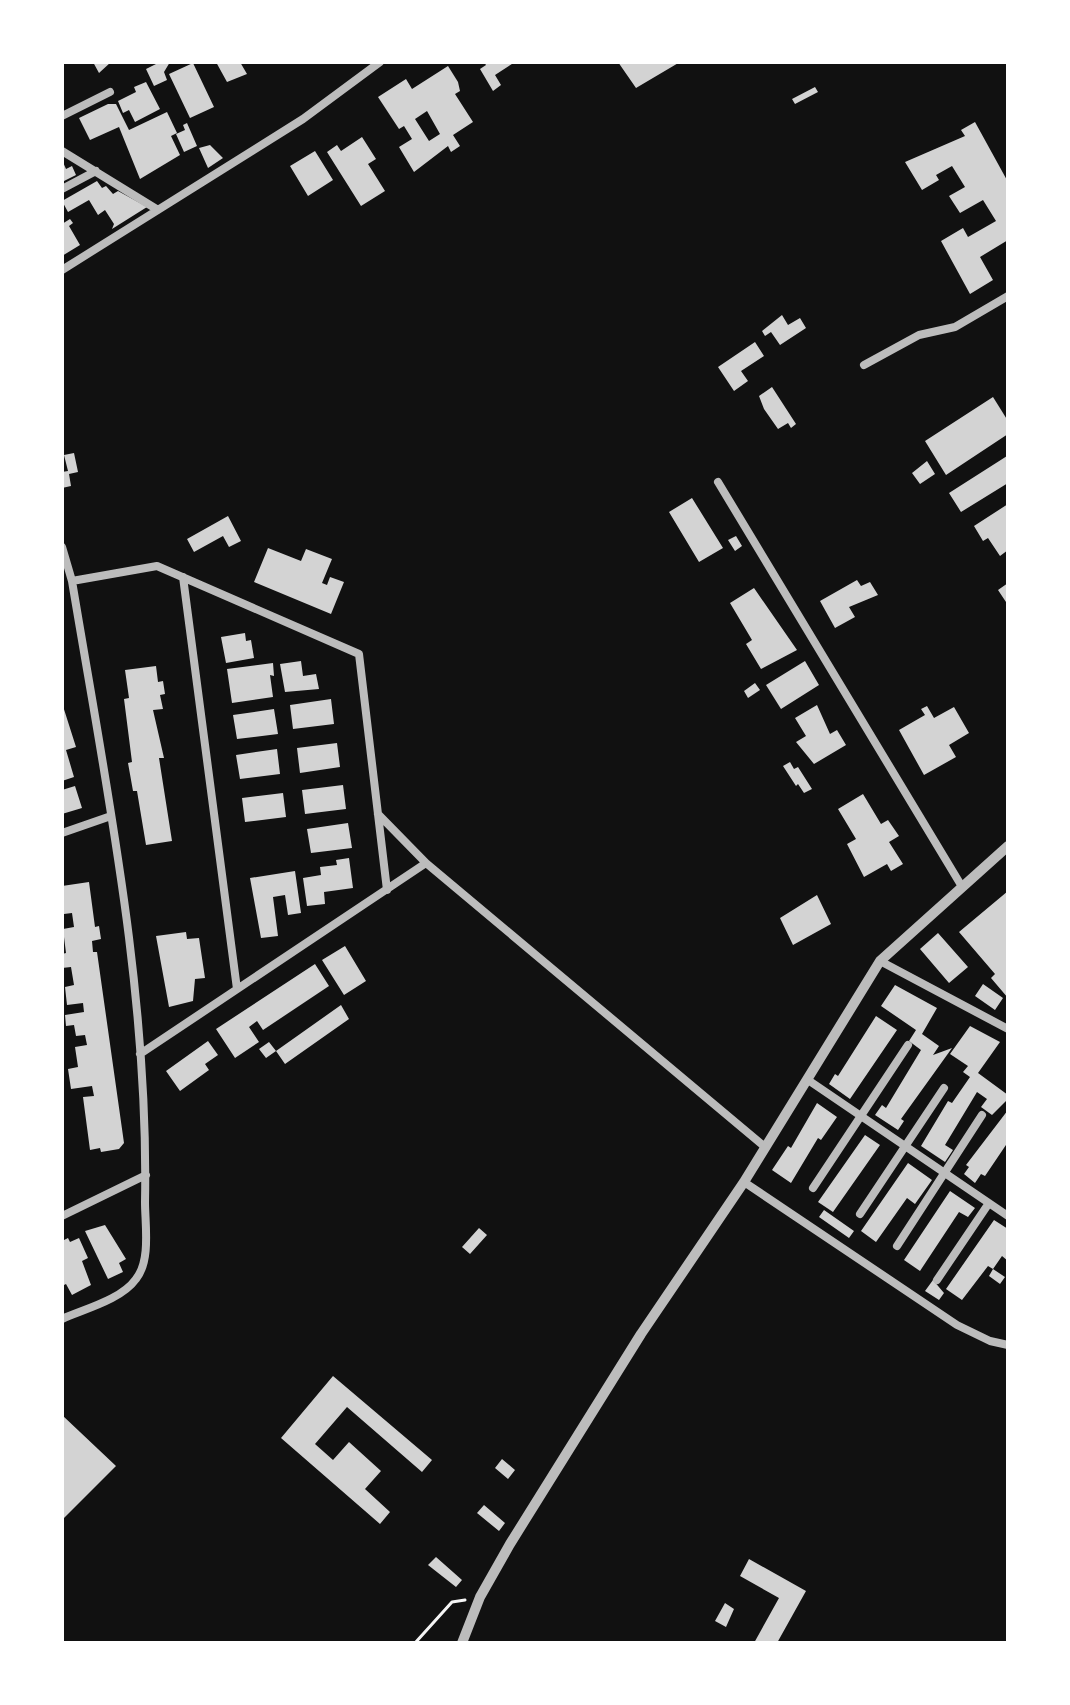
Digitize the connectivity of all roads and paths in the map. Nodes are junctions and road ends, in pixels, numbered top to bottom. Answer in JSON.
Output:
{"nodes":[{"id":1,"x":380,"y":62,"type":"edge"},
{"id":2,"x":110,"y":92,"type":"dead end"},
{"id":3,"x":62,"y":116,"type":"edge"},
{"id":4,"x":62,"y":151,"type":"edge"},
{"id":5,"x":96,"y":171,"type":"junction"},
{"id":6,"x":62,"y":189,"type":"edge"},
{"id":7,"x":158,"y":210,"type":"junction"},
{"id":8,"x":62,"y":270,"type":"edge"},
{"id":9,"x":1008,"y":296,"type":"edge"},
{"id":10,"x":864,"y":365,"type":"dead end"},
{"id":11,"x":718,"y":482,"type":"dead end"},
{"id":12,"x":62,"y":547,"type":"edge"},
{"id":13,"x":183,"y":577,"type":"junction"},
{"id":14,"x":72,"y":581,"type":"junction"},
{"id":15,"x":377,"y":813,"type":"junction"},
{"id":16,"x":111,"y":816,"type":"junction"},
{"id":17,"x":62,"y":833,"type":"edge"},
{"id":18,"x":1008,"y":846,"type":"edge"},
{"id":19,"x":426,"y":863,"type":"junction"},
{"id":20,"x":961,"y":885,"type":"junction"},
{"id":21,"x":387,"y":890,"type":"junction"},
{"id":22,"x":880,"y":961,"type":"junction"},
{"id":23,"x":237,"y":989,"type":"junction"},
{"id":24,"x":1008,"y":1029,"type":"edge"},
{"id":25,"x":908,"y":1045,"type":"dead end"},
{"id":26,"x":140,"y":1054,"type":"junction"},
{"id":27,"x":808,"y":1080,"type":"junction"},
{"id":28,"x":944,"y":1088,"type":"dead end"},
{"id":29,"x":982,"y":1115,"type":"dead end"},
{"id":30,"x":861,"y":1117,"type":"junction"},
{"id":31,"x":905,"y":1146,"type":"junction"},
{"id":32,"x":765,"y":1147,"type":"junction"},
{"id":33,"x":945,"y":1173,"type":"junction"},
{"id":34,"x":146,"y":1175,"type":"junction"},
{"id":35,"x":744,"y":1182,"type":"junction"},
{"id":36,"x":813,"y":1188,"type":"dead end"},
{"id":37,"x":989,"y":1203,"type":"junction"},
{"id":38,"x":860,"y":1214,"type":"dead end"},
{"id":39,"x":62,"y":1216,"type":"edge"},
{"id":40,"x":1008,"y":1216,"type":"edge"},
{"id":41,"x":897,"y":1246,"type":"dead end"},
{"id":42,"x":937,"y":1280,"type":"dead end"},
{"id":43,"x":62,"y":1319,"type":"edge"},
{"id":44,"x":1008,"y":1345,"type":"edge"},
{"id":45,"x":480,"y":1597,"type":"junction"},
{"id":46,"x":415,"y":1643,"type":"edge"},
{"id":47,"x":462,"y":1643,"type":"edge"}],
"edges":[{"from":1,"to":7,"type":"street"},
{"from":2,"to":3,"type":"street"},
{"from":4,"to":5,"type":"street"},
{"from":5,"to":6,"type":"street"},
{"from":5,"to":7,"type":"street"},
{"from":7,"to":8,"type":"street"},
{"from":9,"to":10,"type":"street"},
{"from":11,"to":20,"type":"street"},
{"from":12,"to":14,"type":"street"},
{"from":13,"to":14,"type":"street"},
{"from":13,"to":15,"type":"street"},
{"from":13,"to":23,"type":"street"},
{"from":14,"to":16,"type":"street"},
{"from":15,"to":19,"type":"street"},
{"from":15,"to":21,"type":"street"},
{"from":16,"to":17,"type":"street"},
{"from":16,"to":26,"type":"street"},
{"from":18,"to":20,"type":"street"},
{"from":19,"to":21,"type":"street"},
{"from":19,"to":32,"type":"street"},
{"from":20,"to":22,"type":"street"},
{"from":21,"to":23,"type":"street"},
{"from":22,"to":24,"type":"street"},
{"from":22,"to":27,"type":"street"},
{"from":23,"to":26,"type":"street"},
{"from":25,"to":30,"type":"street"},
{"from":26,"to":34,"type":"street"},
{"from":27,"to":30,"type":"street"},
{"from":27,"to":32,"type":"street"},
{"from":28,"to":31,"type":"street"},
{"from":29,"to":33,"type":"street"},
{"from":30,"to":31,"type":"street"},
{"from":30,"to":36,"type":"street"},
{"from":31,"to":33,"type":"street"},
{"from":31,"to":38,"type":"street"},
{"from":32,"to":35,"type":"street"},
{"from":33,"to":37,"type":"street"},
{"from":33,"to":41,"type":"street"},
{"from":34,"to":39,"type":"street"},
{"from":34,"to":43,"type":"street"},
{"from":35,"to":44,"type":"street"},
{"from":35,"to":45,"type":"street"},
{"from":37,"to":40,"type":"street"},
{"from":37,"to":42,"type":"street"},
{"from":45,"to":46,"type":"path"},
{"from":45,"to":47,"type":"street"}]}
